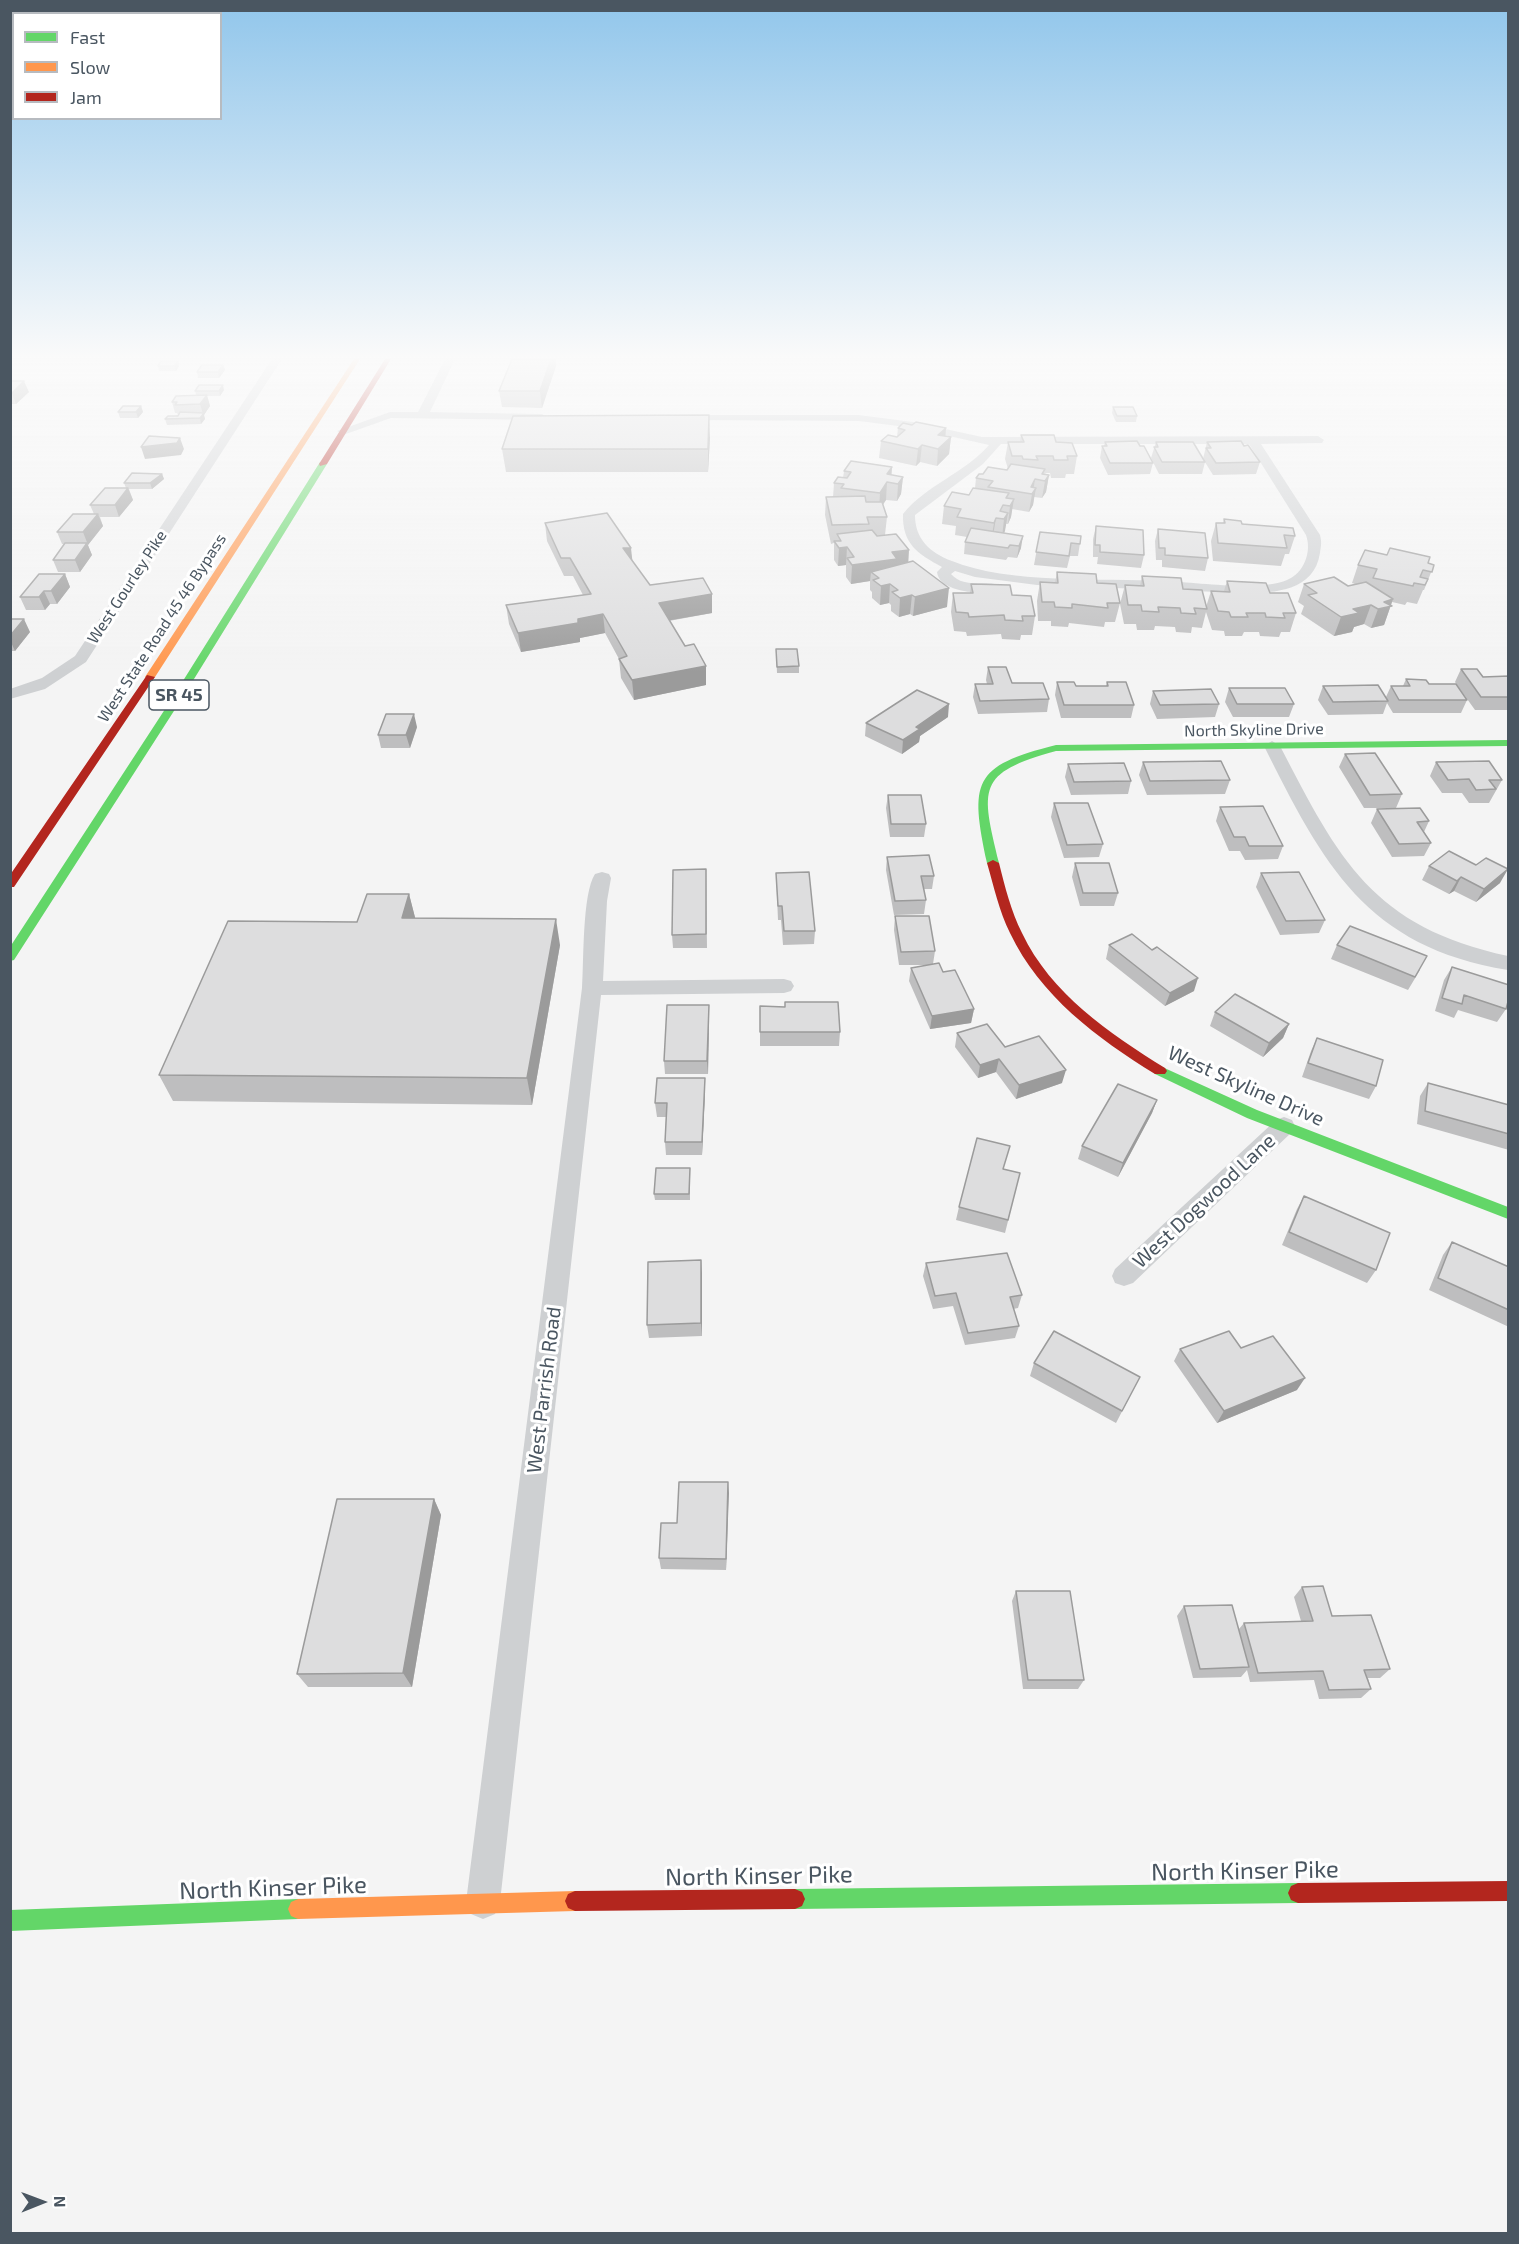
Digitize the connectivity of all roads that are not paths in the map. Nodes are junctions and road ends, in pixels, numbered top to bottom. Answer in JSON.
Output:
{"nodes":[{"id":1,"x":209,"y":464,"type":"edge"},
{"id":2,"x":289,"y":464,"type":"edge"},
{"id":3,"x":321,"y":464,"type":"edge"},
{"id":4,"x":974,"y":464,"type":"edge"},
{"id":5,"x":1268,"y":464,"type":"edge"},
{"id":6,"x":184,"y":624,"type":"junction"},
{"id":7,"x":195,"y":647,"type":"junction"},
{"id":8,"x":10,"y":694,"type":"edge"},
{"id":9,"x":1509,"y":743,"type":"edge"},
{"id":10,"x":1272,"y":746,"type":"junction"},
{"id":11,"x":1003,"y":764,"type":"joint"},
{"id":12,"x":602,"y":878,"type":"dead end"},
{"id":13,"x":10,"y":884,"type":"edge"},
{"id":14,"x":10,"y":957,"type":"edge"},
{"id":15,"x":1509,"y":963,"type":"edge"},
{"id":16,"x":784,"y":986,"type":"dead end"},
{"id":17,"x":592,"y":988,"type":"junction"},
{"id":18,"x":1284,"y":1126,"type":"junction"},
{"id":19,"x":1509,"y":1213,"type":"edge"},
{"id":20,"x":1124,"y":1276,"type":"dead end"},
{"id":21,"x":1509,"y":1891,"type":"edge"},
{"id":22,"x":483,"y":1902,"type":"junction"},
{"id":23,"x":10,"y":1921,"type":"edge"}],
"edges":[{"from":1,"to":8,"type":"street","name":"West Gourley Pike"},
{"from":2,"to":6,"type":"main road","name":"West State Road 45 46 Bypass","number":"SR 45"},
{"from":3,"to":7,"type":"main road","number":"SR 45"},
{"from":4,"to":5,"type":"street"},
{"from":6,"to":7,"type":"main road"},
{"from":6,"to":13,"type":"main road","name":"West State Road 45 46 Bypass","number":"SR 45"},
{"from":7,"to":14,"type":"main road","number":"SR 45"},
{"from":9,"to":10,"type":"main road","name":"North Skyline Drive"},
{"from":10,"to":11,"type":"main road","name":"North Skyline Drive"},
{"from":10,"to":15,"type":"street"},
{"from":11,"to":18,"type":"main road","name":"West Skyline Drive"},
{"from":12,"to":17,"type":"street","name":"West Parrish Road"},
{"from":16,"to":17,"type":"street"},
{"from":17,"to":22,"type":"street","name":"West Parrish Road"},
{"from":18,"to":19,"type":"main road","name":"West Skyline Drive"},
{"from":18,"to":20,"type":"street","name":"West Dogwood Lane"},
{"from":21,"to":22,"type":"main road","name":"North Kinser Pike"},
{"from":22,"to":23,"type":"main road","name":"North Kinser Pike"}]}
